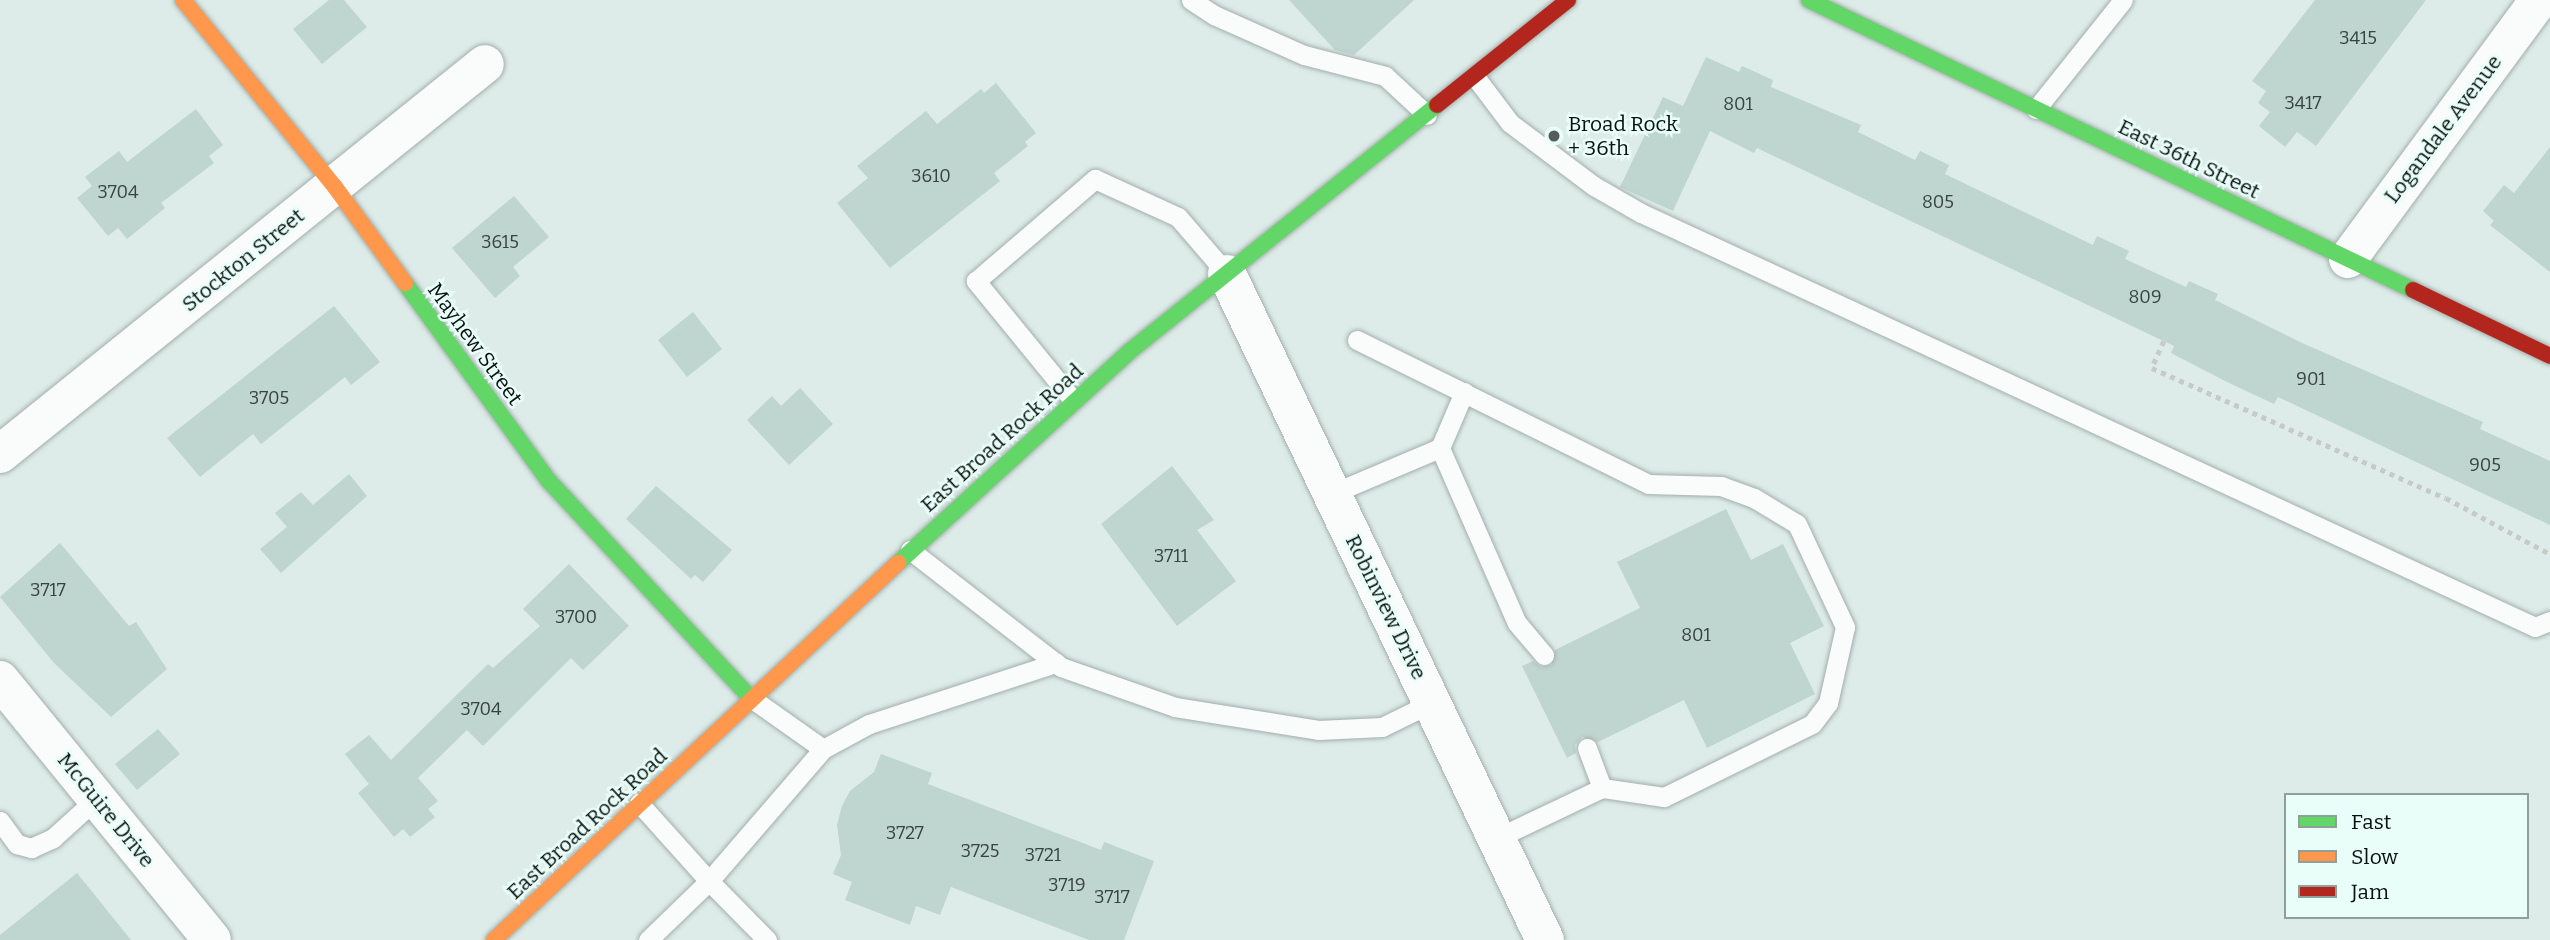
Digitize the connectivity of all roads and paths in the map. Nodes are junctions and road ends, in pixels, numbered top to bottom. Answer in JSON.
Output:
{"nodes":[{"id":1,"x":183,"y":0,"type":"edge"},
{"id":2,"x":1191,"y":0,"type":"edge"},
{"id":3,"x":1568,"y":0,"type":"edge"},
{"id":4,"x":1809,"y":0,"type":"edge"},
{"id":5,"x":2123,"y":0,"type":"edge"},
{"id":6,"x":2539,"y":0,"type":"edge"},
{"id":7,"x":485,"y":64,"type":"dead end"},
{"id":8,"x":1476,"y":78,"type":"junction"},
{"id":9,"x":2036,"y":109,"type":"junction"},
{"id":10,"x":1427,"y":115,"type":"junction"},
{"id":11,"x":335,"y":187,"type":"junction"},
{"id":12,"x":2348,"y":259,"type":"junction"},
{"id":13,"x":1227,"y":274,"type":"junction"},
{"id":14,"x":1357,"y":340,"type":"dead end"},
{"id":15,"x":2164,"y":341,"type":"dead end"},
{"id":16,"x":2550,"y":356,"type":"edge"},
{"id":17,"x":1464,"y":392,"type":"junction"},
{"id":18,"x":1073,"y":400,"type":"junction"},
{"id":19,"x":1440,"y":448,"type":"junction"},
{"id":20,"x":0,"y":454,"type":"edge"},
{"id":21,"x":1331,"y":494,"type":"junction"},
{"id":22,"x":910,"y":550,"type":"junction"},
{"id":23,"x":2550,"y":554,"type":"edge"},
{"id":24,"x":2550,"y":621,"type":"edge"},
{"id":25,"x":1544,"y":655,"type":"dead end"},
{"id":26,"x":1056,"y":663,"type":"junction"},
{"id":27,"x":0,"y":680,"type":"edge"},
{"id":28,"x":751,"y":698,"type":"junction"},
{"id":29,"x":1431,"y":703,"type":"junction"},
{"id":30,"x":1587,"y":748,"type":"dead end"},
{"id":31,"x":823,"y":749,"type":"junction"},
{"id":32,"x":1602,"y":788,"type":"junction"},
{"id":33,"x":96,"y":799,"type":"junction"},
{"id":34,"x":639,"y":803,"type":"junction"},
{"id":35,"x":0,"y":821,"type":"edge"},
{"id":36,"x":1497,"y":838,"type":"junction"},
{"id":37,"x":709,"y":881,"type":"junction"},
{"id":38,"x":212,"y":940,"type":"edge"},
{"id":39,"x":494,"y":940,"type":"edge"},
{"id":40,"x":648,"y":940,"type":"edge"},
{"id":41,"x":767,"y":940,"type":"edge"},
{"id":42,"x":1545,"y":940,"type":"edge"}],
"edges":[{"from":1,"to":11,"type":"street","name":"Mayhew Street"},
{"from":2,"to":10,"type":"lane"},
{"from":3,"to":8,"type":"street","name":"East Broad Rock Road"},
{"from":4,"to":9,"type":"street","name":"East 36th Street"},
{"from":5,"to":9,"type":"lane"},
{"from":6,"to":12,"type":"street","name":"Logandale Avenue"},
{"from":7,"to":11,"type":"street","name":"Stockton Street"},
{"from":8,"to":10,"type":"street","name":"East Broad Rock Road"},
{"from":8,"to":24,"type":"lane"},
{"from":9,"to":12,"type":"street","name":"East 36th Street"},
{"from":10,"to":13,"type":"street","name":"East Broad Rock Road"},
{"from":11,"to":20,"type":"street","name":"Stockton Street"},
{"from":11,"to":28,"type":"street","name":"Mayhew Street"},
{"from":12,"to":16,"type":"street","name":"East 36th Street"},
{"from":13,"to":18,"type":"street","name":"East Broad Rock Road"},
{"from":13,"to":18,"type":"lane"},
{"from":13,"to":21,"type":"street","name":"Robinview Drive"},
{"from":14,"to":17,"type":"lane"},
{"from":15,"to":23,"type":"path"},
{"from":17,"to":19,"type":"lane"},
{"from":17,"to":32,"type":"lane"},
{"from":18,"to":22,"type":"street","name":"East Broad Rock Road"},
{"from":19,"to":21,"type":"lane"},
{"from":19,"to":25,"type":"lane"},
{"from":21,"to":29,"type":"street","name":"Robinview Drive"},
{"from":22,"to":26,"type":"lane"},
{"from":22,"to":28,"type":"street","name":"East Broad Rock Road"},
{"from":26,"to":29,"type":"lane"},
{"from":26,"to":31,"type":"lane"},
{"from":27,"to":33,"type":"street","name":"McGuire Drive"},
{"from":28,"to":31,"type":"lane"},
{"from":28,"to":34,"type":"street","name":"East Broad Rock Road"},
{"from":29,"to":36,"type":"street","name":"Robinview Drive"},
{"from":30,"to":32,"type":"lane"},
{"from":31,"to":37,"type":"lane"},
{"from":32,"to":36,"type":"lane"},
{"from":33,"to":35,"type":"lane"},
{"from":33,"to":38,"type":"street","name":"McGuire Drive"},
{"from":34,"to":37,"type":"lane"},
{"from":34,"to":39,"type":"street","name":"East Broad Rock Road"},
{"from":36,"to":42,"type":"street","name":"Robinview Drive"},
{"from":37,"to":40,"type":"lane"},
{"from":37,"to":41,"type":"lane"}]}
